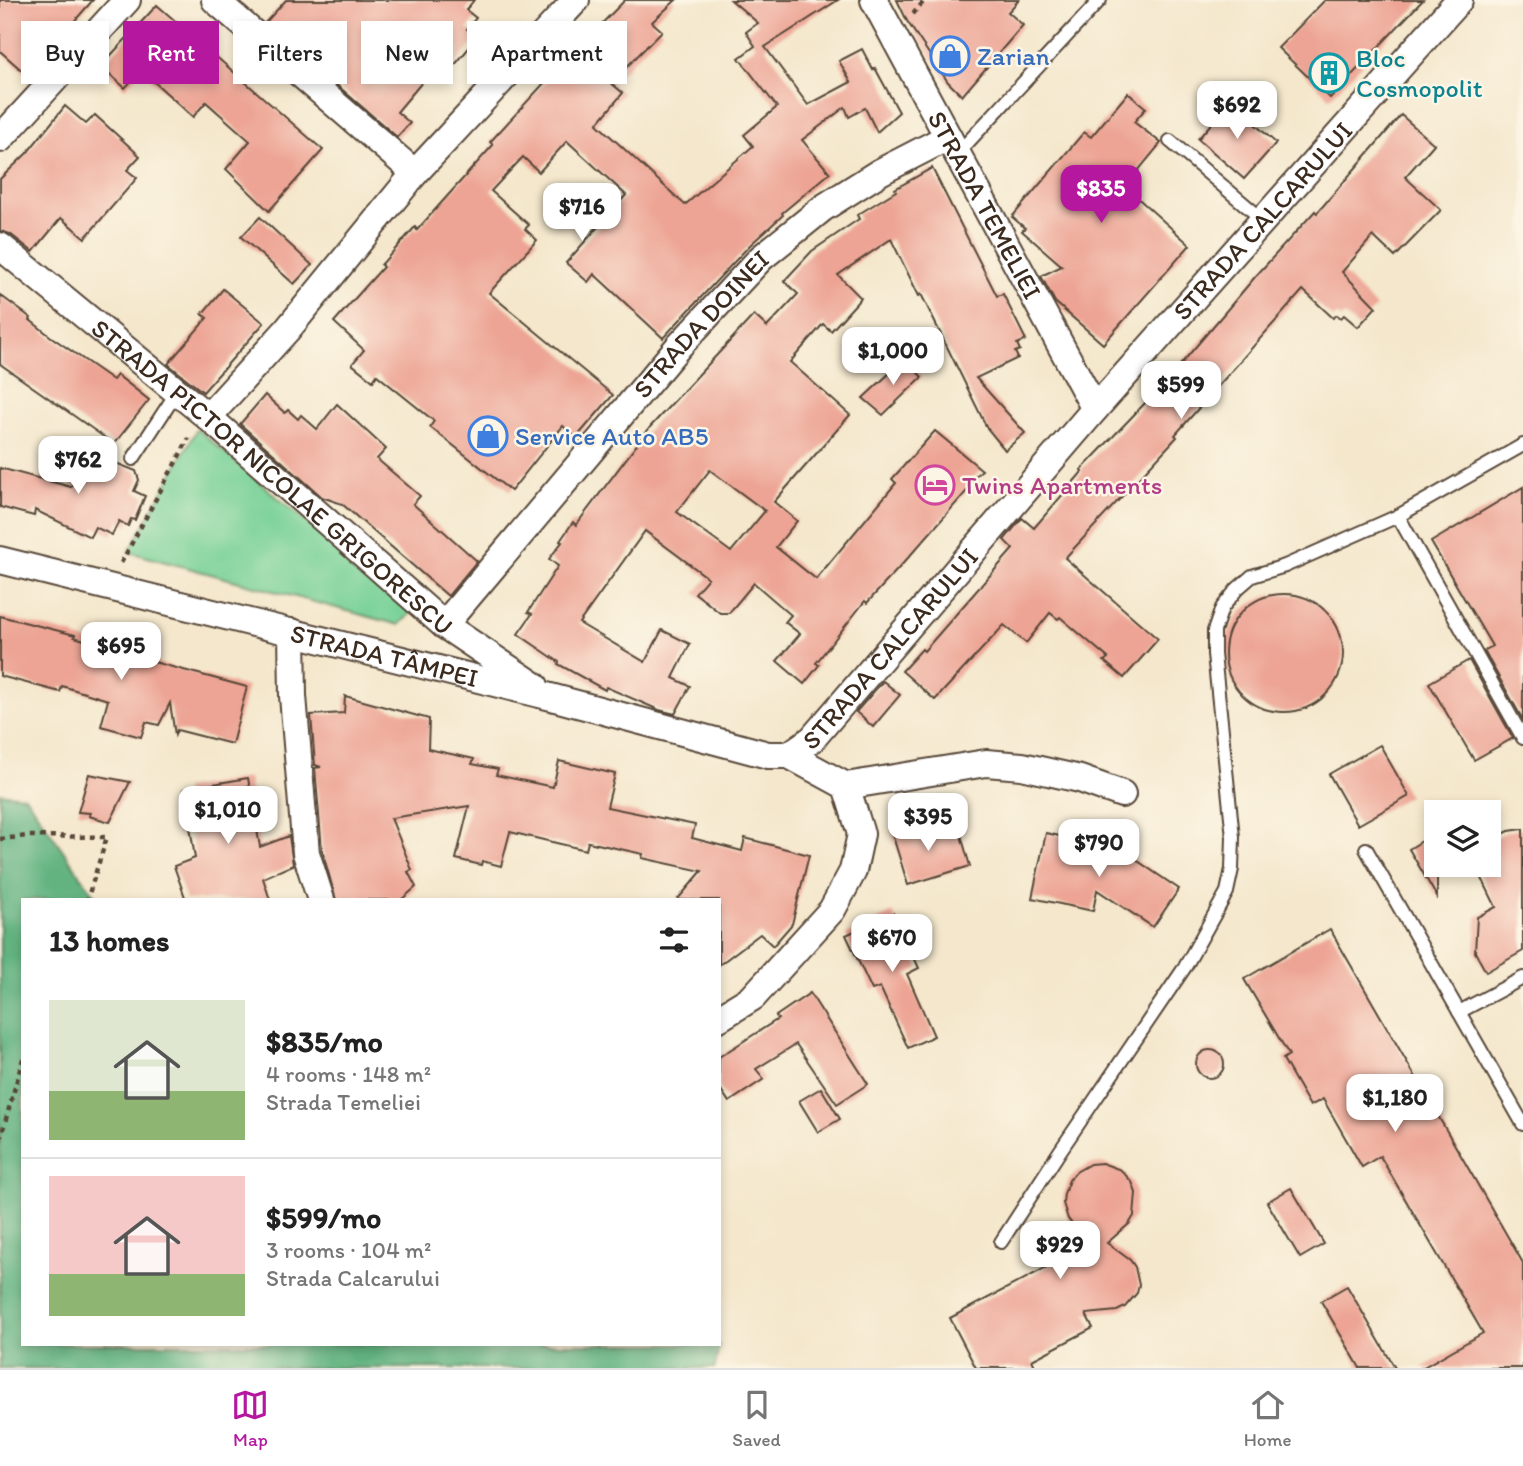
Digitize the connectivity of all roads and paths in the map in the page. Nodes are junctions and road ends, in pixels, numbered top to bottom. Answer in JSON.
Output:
{"nodes":[{"id":1,"x":127,"y":0,"type":"edge"},
{"id":2,"x":215,"y":0,"type":"edge"},
{"id":3,"x":576,"y":0,"type":"edge"},
{"id":4,"x":874,"y":0,"type":"edge"},
{"id":5,"x":1100,"y":0,"type":"edge"},
{"id":6,"x":1459,"y":0,"type":"edge"},
{"id":7,"x":0,"y":139,"type":"edge"},
{"id":8,"x":1170,"y":141,"type":"dead end"},
{"id":9,"x":952,"y":146,"type":"junction"},
{"id":10,"x":415,"y":173,"type":"junction"},
{"id":11,"x":1263,"y":220,"type":"junction"},
{"id":12,"x":0,"y":246,"type":"edge"},
{"id":13,"x":177,"y":392,"type":"junction"},
{"id":14,"x":1096,"y":409,"type":"junction"},
{"id":15,"x":208,"y":417,"type":"junction"},
{"id":16,"x":1523,"y":445,"type":"edge"},
{"id":17,"x":132,"y":459,"type":"dead end"},
{"id":18,"x":1398,"y":516,"type":"junction"},
{"id":19,"x":0,"y":560,"type":"edge"},
{"id":20,"x":108,"y":586,"type":"junction"},
{"id":21,"x":444,"y":625,"type":"junction"},
{"id":22,"x":292,"y":632,"type":"junction"},
{"id":23,"x":551,"y":697,"type":"junction"},
{"id":24,"x":1523,"y":738,"type":"edge"},
{"id":25,"x":779,"y":755,"type":"junction"},
{"id":26,"x":846,"y":786,"type":"junction"},
{"id":27,"x":1122,"y":794,"type":"dead end"},
{"id":28,"x":0,"y":839,"type":"edge"},
{"id":29,"x":1366,"y":849,"type":"dead end"},
{"id":30,"x":88,"y":898,"type":"edge"},
{"id":31,"x":320,"y":898,"type":"edge"},
{"id":32,"x":1523,"y":978,"type":"edge"},
{"id":33,"x":1459,"y":1013,"type":"junction"},
{"id":34,"x":721,"y":1017,"type":"edge"},
{"id":35,"x":21,"y":1066,"type":"edge"},
{"id":36,"x":1523,"y":1124,"type":"edge"},
{"id":37,"x":0,"y":1140,"type":"edge"},
{"id":38,"x":1001,"y":1242,"type":"dead end"}],
"edges":[{"from":1,"to":7,"type":"street"},
{"from":2,"to":10,"type":"street"},
{"from":3,"to":10,"type":"street"},
{"from":4,"to":9,"type":"street","name":"STRADA TEMELIEI"},
{"from":5,"to":9,"type":"lane"},
{"from":6,"to":11,"type":"street","name":"STRADA CALCARULUI"},
{"from":8,"to":11,"type":"lane"},
{"from":9,"to":14,"type":"street","name":"STRADA TEMELIEI"},
{"from":9,"to":21,"type":"street","name":"STRADA DOINEI"},
{"from":10,"to":15,"type":"street"},
{"from":11,"to":14,"type":"street","name":"STRADA CALCARULUI"},
{"from":12,"to":13,"type":"street","name":"STRADA PICTOR NICOLAE GRIGORESCU"},
{"from":13,"to":15,"type":"street","name":"STRADA PICTOR NICOLAE GRIGORESCU"},
{"from":13,"to":17,"type":"lane"},
{"from":14,"to":25,"type":"street","name":"STRADA CALCARULUI"},
{"from":15,"to":20,"type":"path"},
{"from":15,"to":21,"type":"street","name":"STRADA PICTOR NICOLAE GRIGORESCU"},
{"from":16,"to":18,"type":"lane"},
{"from":18,"to":24,"type":"lane"},
{"from":18,"to":38,"type":"lane"},
{"from":19,"to":20,"type":"street","name":"STRADA TÂMPEI"},
{"from":20,"to":22,"type":"street","name":"STRADA TÂMPEI"},
{"from":21,"to":23,"type":"street","name":"STRADA PICTOR NICOLAE GRIGORESCU"},
{"from":22,"to":23,"type":"street","name":"STRADA TÂMPEI"},
{"from":22,"to":31,"type":"street"},
{"from":23,"to":25,"type":"street","name":"STRADA TÂMPEI"},
{"from":25,"to":26,"type":"street","name":"STRADA CALCARULUI"},
{"from":26,"to":27,"type":"street"},
{"from":26,"to":34,"type":"street"},
{"from":28,"to":30,"type":"path"},
{"from":29,"to":33,"type":"lane"},
{"from":32,"to":33,"type":"lane"},
{"from":33,"to":36,"type":"lane"},
{"from":35,"to":37,"type":"path"}]}
